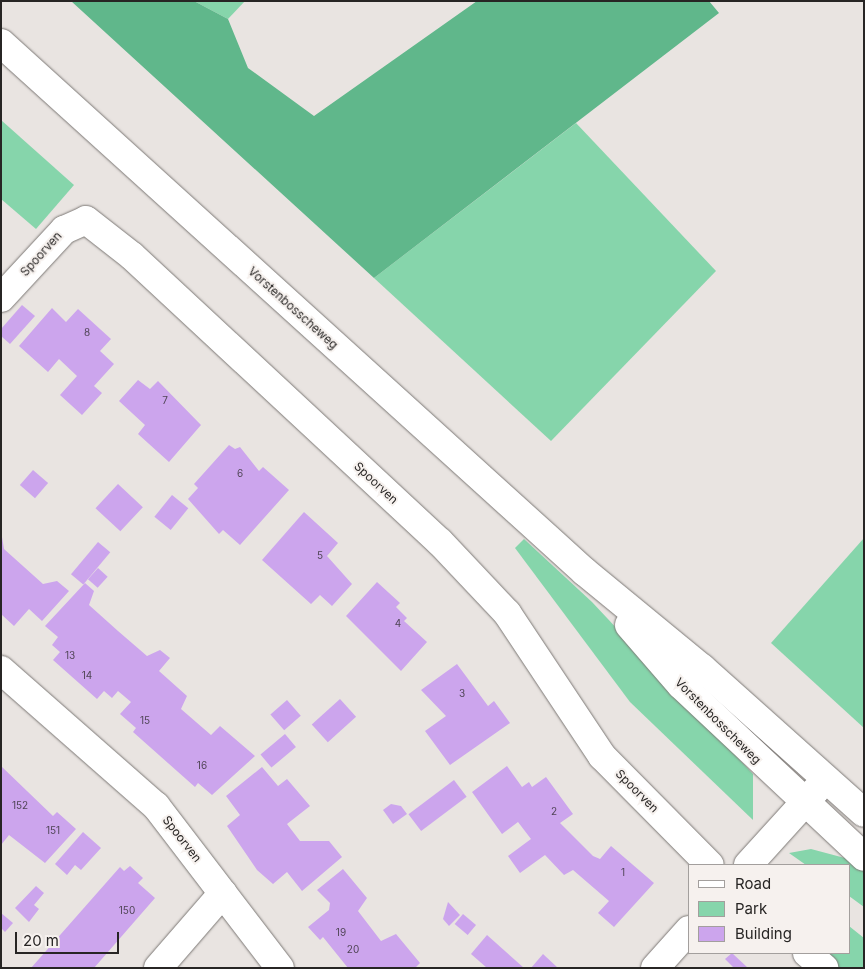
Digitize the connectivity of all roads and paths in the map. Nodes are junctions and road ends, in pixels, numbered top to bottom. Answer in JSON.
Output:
{"nodes":[{"id":1,"x":1,"y":43,"type":"edge"},
{"id":2,"x":1,"y":298,"type":"edge"},
{"id":3,"x":584,"y":572,"type":"junction"},
{"id":4,"x":1,"y":670,"type":"edge"},
{"id":5,"x":826,"y":779,"type":"junction"},
{"id":6,"x":804,"y":804,"type":"junction"},
{"id":7,"x":864,"y":813,"type":"edge"},
{"id":8,"x":864,"y":857,"type":"edge"},
{"id":9,"x":709,"y":864,"type":"edge"},
{"id":10,"x":749,"y":864,"type":"edge"},
{"id":11,"x":223,"y":892,"type":"junction"},
{"id":12,"x":688,"y":931,"type":"edge"},
{"id":13,"x":808,"y":954,"type":"edge"},
{"id":14,"x":158,"y":968,"type":"edge"},
{"id":15,"x":280,"y":968,"type":"edge"},
{"id":16,"x":655,"y":968,"type":"edge"},
{"id":17,"x":824,"y":968,"type":"edge"}],
"edges":[{"from":1,"to":3,"type":"street","name":"Vorstenbosscheweg"},
{"from":2,"to":9,"type":"street","name":"Spoorven"},
{"from":3,"to":5,"type":"street","name":"Vorstenbosscheweg"},
{"from":3,"to":6,"type":"street","name":"Vorstenbosscheweg"},
{"from":4,"to":11,"type":"street","name":"Spoorven"},
{"from":5,"to":6,"type":"street"},
{"from":5,"to":7,"type":"street","name":"Vorstenbosscheweg"},
{"from":6,"to":8,"type":"street","name":"Vorstenbosscheweg"},
{"from":6,"to":10,"type":"street"},
{"from":11,"to":14,"type":"street"},
{"from":11,"to":15,"type":"street","name":"Spoorven"},
{"from":12,"to":16,"type":"street"},
{"from":13,"to":17,"type":"street"}]}
